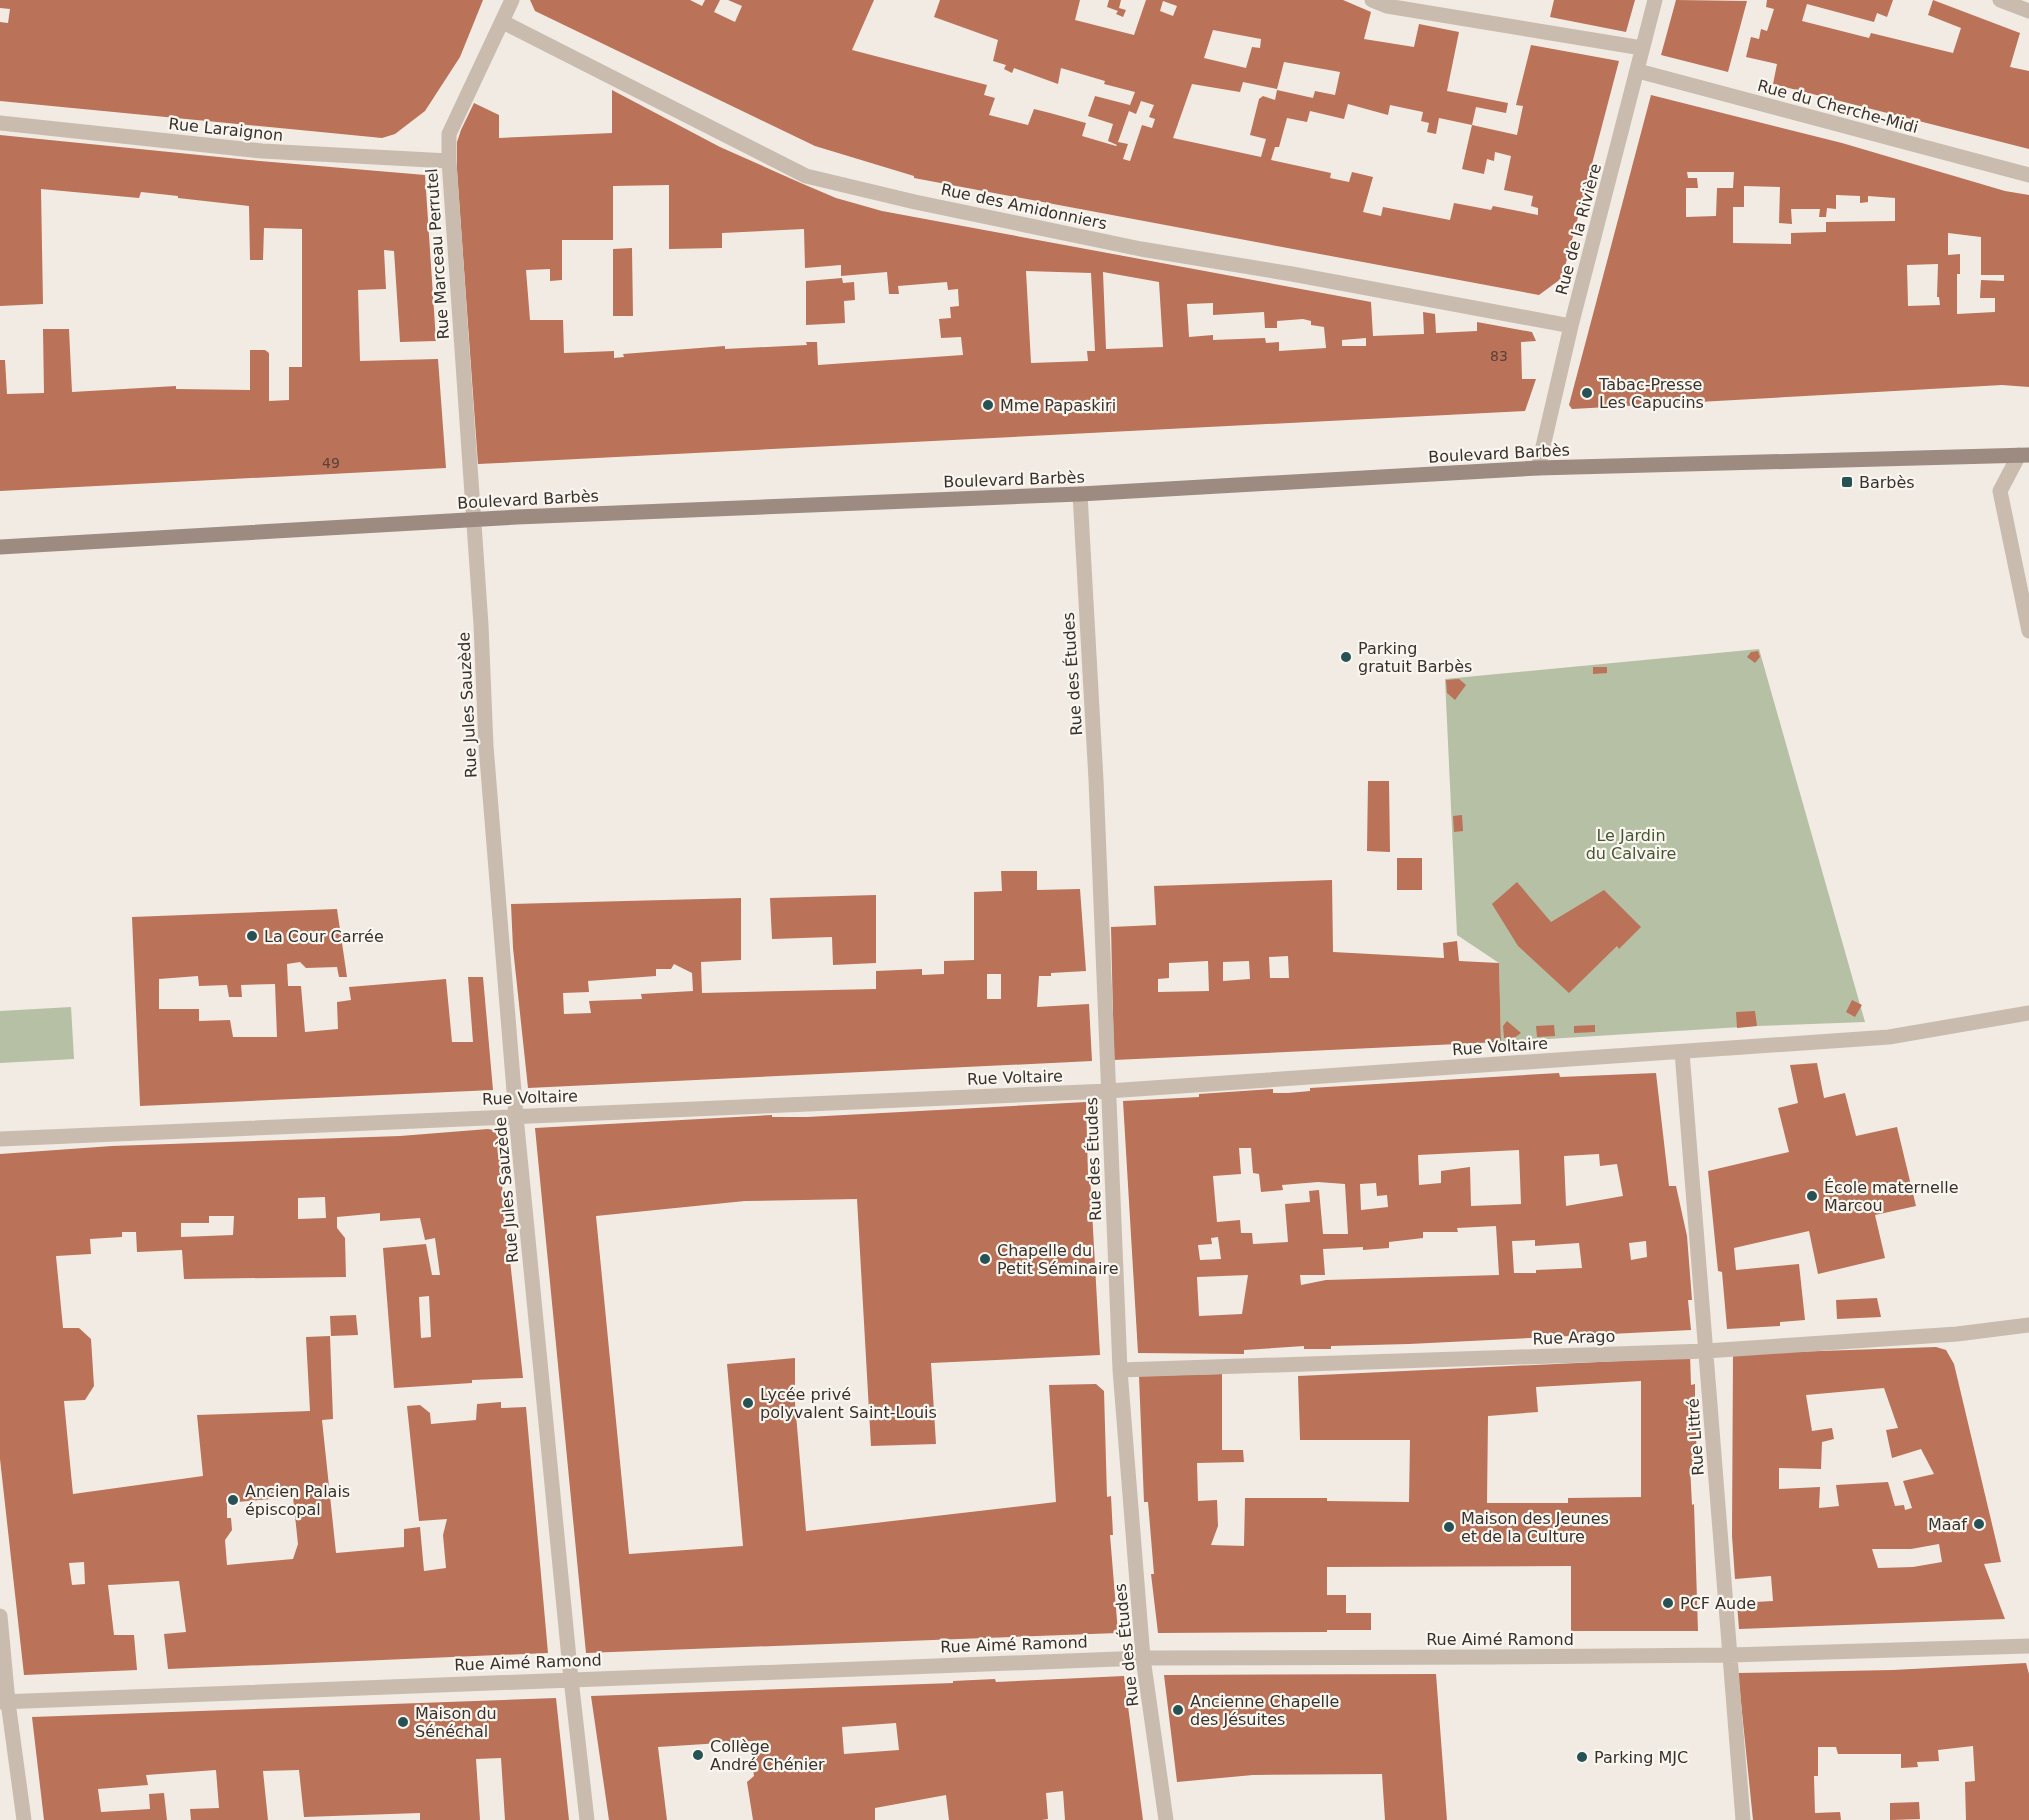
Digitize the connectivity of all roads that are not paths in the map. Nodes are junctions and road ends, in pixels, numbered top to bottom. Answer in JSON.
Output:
{"nodes":[{"id":1,"x":512,"y":0,"type":"edge"},
{"id":2,"x":1372,"y":0,"type":"edge"},
{"id":3,"x":1655,"y":0,"type":"edge"},
{"id":4,"x":2000,"y":0,"type":"edge"},
{"id":5,"x":2029,"y":11,"type":"edge"},
{"id":6,"x":503,"y":22,"type":"junction"},
{"id":7,"x":1642,"y":48,"type":"junction"},
{"id":8,"x":1638,"y":71,"type":"junction"},
{"id":9,"x":0,"y":123,"type":"edge"},
{"id":10,"x":449,"y":161,"type":"junction"},
{"id":11,"x":2029,"y":175,"type":"edge"},
{"id":12,"x":1570,"y":326,"type":"junction"},
{"id":13,"x":2024,"y":455,"type":"edge"},
{"id":14,"x":1538,"y":468,"type":"junction"},
{"id":15,"x":1080,"y":494,"type":"junction"},
{"id":16,"x":474,"y":520,"type":"junction"},
{"id":17,"x":0,"y":547,"type":"edge"},
{"id":18,"x":2029,"y":630,"type":"edge"},
{"id":19,"x":2029,"y":1013,"type":"edge"},
{"id":20,"x":1682,"y":1052,"type":"junction"},
{"id":21,"x":1108,"y":1091,"type":"junction"},
{"id":22,"x":516,"y":1116,"type":"junction"},
{"id":23,"x":0,"y":1139,"type":"edge"},
{"id":24,"x":2029,"y":1325,"type":"edge"},
{"id":25,"x":1706,"y":1351,"type":"junction"},
{"id":26,"x":1120,"y":1370,"type":"junction"},
{"id":27,"x":0,"y":1616,"type":"edge"},
{"id":28,"x":2029,"y":1646,"type":"edge"},
{"id":29,"x":1730,"y":1654,"type":"junction"},
{"id":30,"x":1143,"y":1658,"type":"junction"},
{"id":31,"x":571,"y":1678,"type":"junction"},
{"id":32,"x":4,"y":1702,"type":"edge"},
{"id":33,"x":24,"y":1820,"type":"edge"},
{"id":34,"x":586,"y":1820,"type":"edge"},
{"id":35,"x":1166,"y":1820,"type":"edge"},
{"id":36,"x":1743,"y":1820,"type":"edge"}],
"edges":[{"from":1,"to":6,"type":"street","name":"Rue Marceau Perrutel"},
{"from":2,"to":7,"type":"street"},
{"from":3,"to":7,"type":"street","name":"Rue de la Rivière"},
{"from":4,"to":5,"type":"street"},
{"from":6,"to":10,"type":"street","name":"Rue Marceau Perrutel"},
{"from":6,"to":12,"type":"street","name":"Rue des Amidonniers"},
{"from":7,"to":8,"type":"street","name":"Rue de la Rivière"},
{"from":8,"to":11,"type":"street","name":"Rue du Cherche-Midi"},
{"from":8,"to":12,"type":"street","name":"Rue de la Rivière"},
{"from":9,"to":10,"type":"street","name":"Rue Laraignon"},
{"from":10,"to":16,"type":"street","name":"Rue Marceau Perrutel"},
{"from":12,"to":14,"type":"street","name":"Rue de la Rivière"},
{"from":13,"to":14,"type":"main road","name":"Boulevard Barbès"},
{"from":13,"to":18,"type":"street"},
{"from":14,"to":15,"type":"main road","name":"Boulevard Barbès"},
{"from":15,"to":16,"type":"main road","name":"Boulevard Barbès"},
{"from":15,"to":21,"type":"street","name":"Rue des Études"},
{"from":16,"to":17,"type":"main road","name":"Boulevard Barbès"},
{"from":16,"to":22,"type":"street","name":"Rue Jules Sauzède"},
{"from":19,"to":20,"type":"street","name":"Rue Voltaire"},
{"from":20,"to":21,"type":"street","name":"Rue Voltaire"},
{"from":20,"to":25,"type":"street","name":"Rue Littré"},
{"from":21,"to":22,"type":"street","name":"Rue Voltaire"},
{"from":21,"to":26,"type":"street","name":"Rue des Études"},
{"from":22,"to":23,"type":"street","name":"Rue Voltaire"},
{"from":22,"to":31,"type":"street","name":"Rue Jules Sauzède"},
{"from":24,"to":25,"type":"street","name":"Rue Arago"},
{"from":25,"to":26,"type":"street","name":"Rue Arago"},
{"from":25,"to":29,"type":"street","name":"Rue Littré"},
{"from":26,"to":30,"type":"street","name":"Rue des Études"},
{"from":27,"to":32,"type":"street"},
{"from":28,"to":29,"type":"street","name":"Rue Aimé Ramond"},
{"from":29,"to":30,"type":"street","name":"Rue Aimé Ramond"},
{"from":29,"to":36,"type":"street","name":"Rue Littré"},
{"from":30,"to":31,"type":"street","name":"Rue Aimé Ramond"},
{"from":30,"to":35,"type":"street","name":"Rue des Études"},
{"from":31,"to":32,"type":"street","name":"Rue Aimé Ramond"},
{"from":31,"to":34,"type":"street","name":"Rue Jules Sauzède"},
{"from":32,"to":33,"type":"street"}]}
